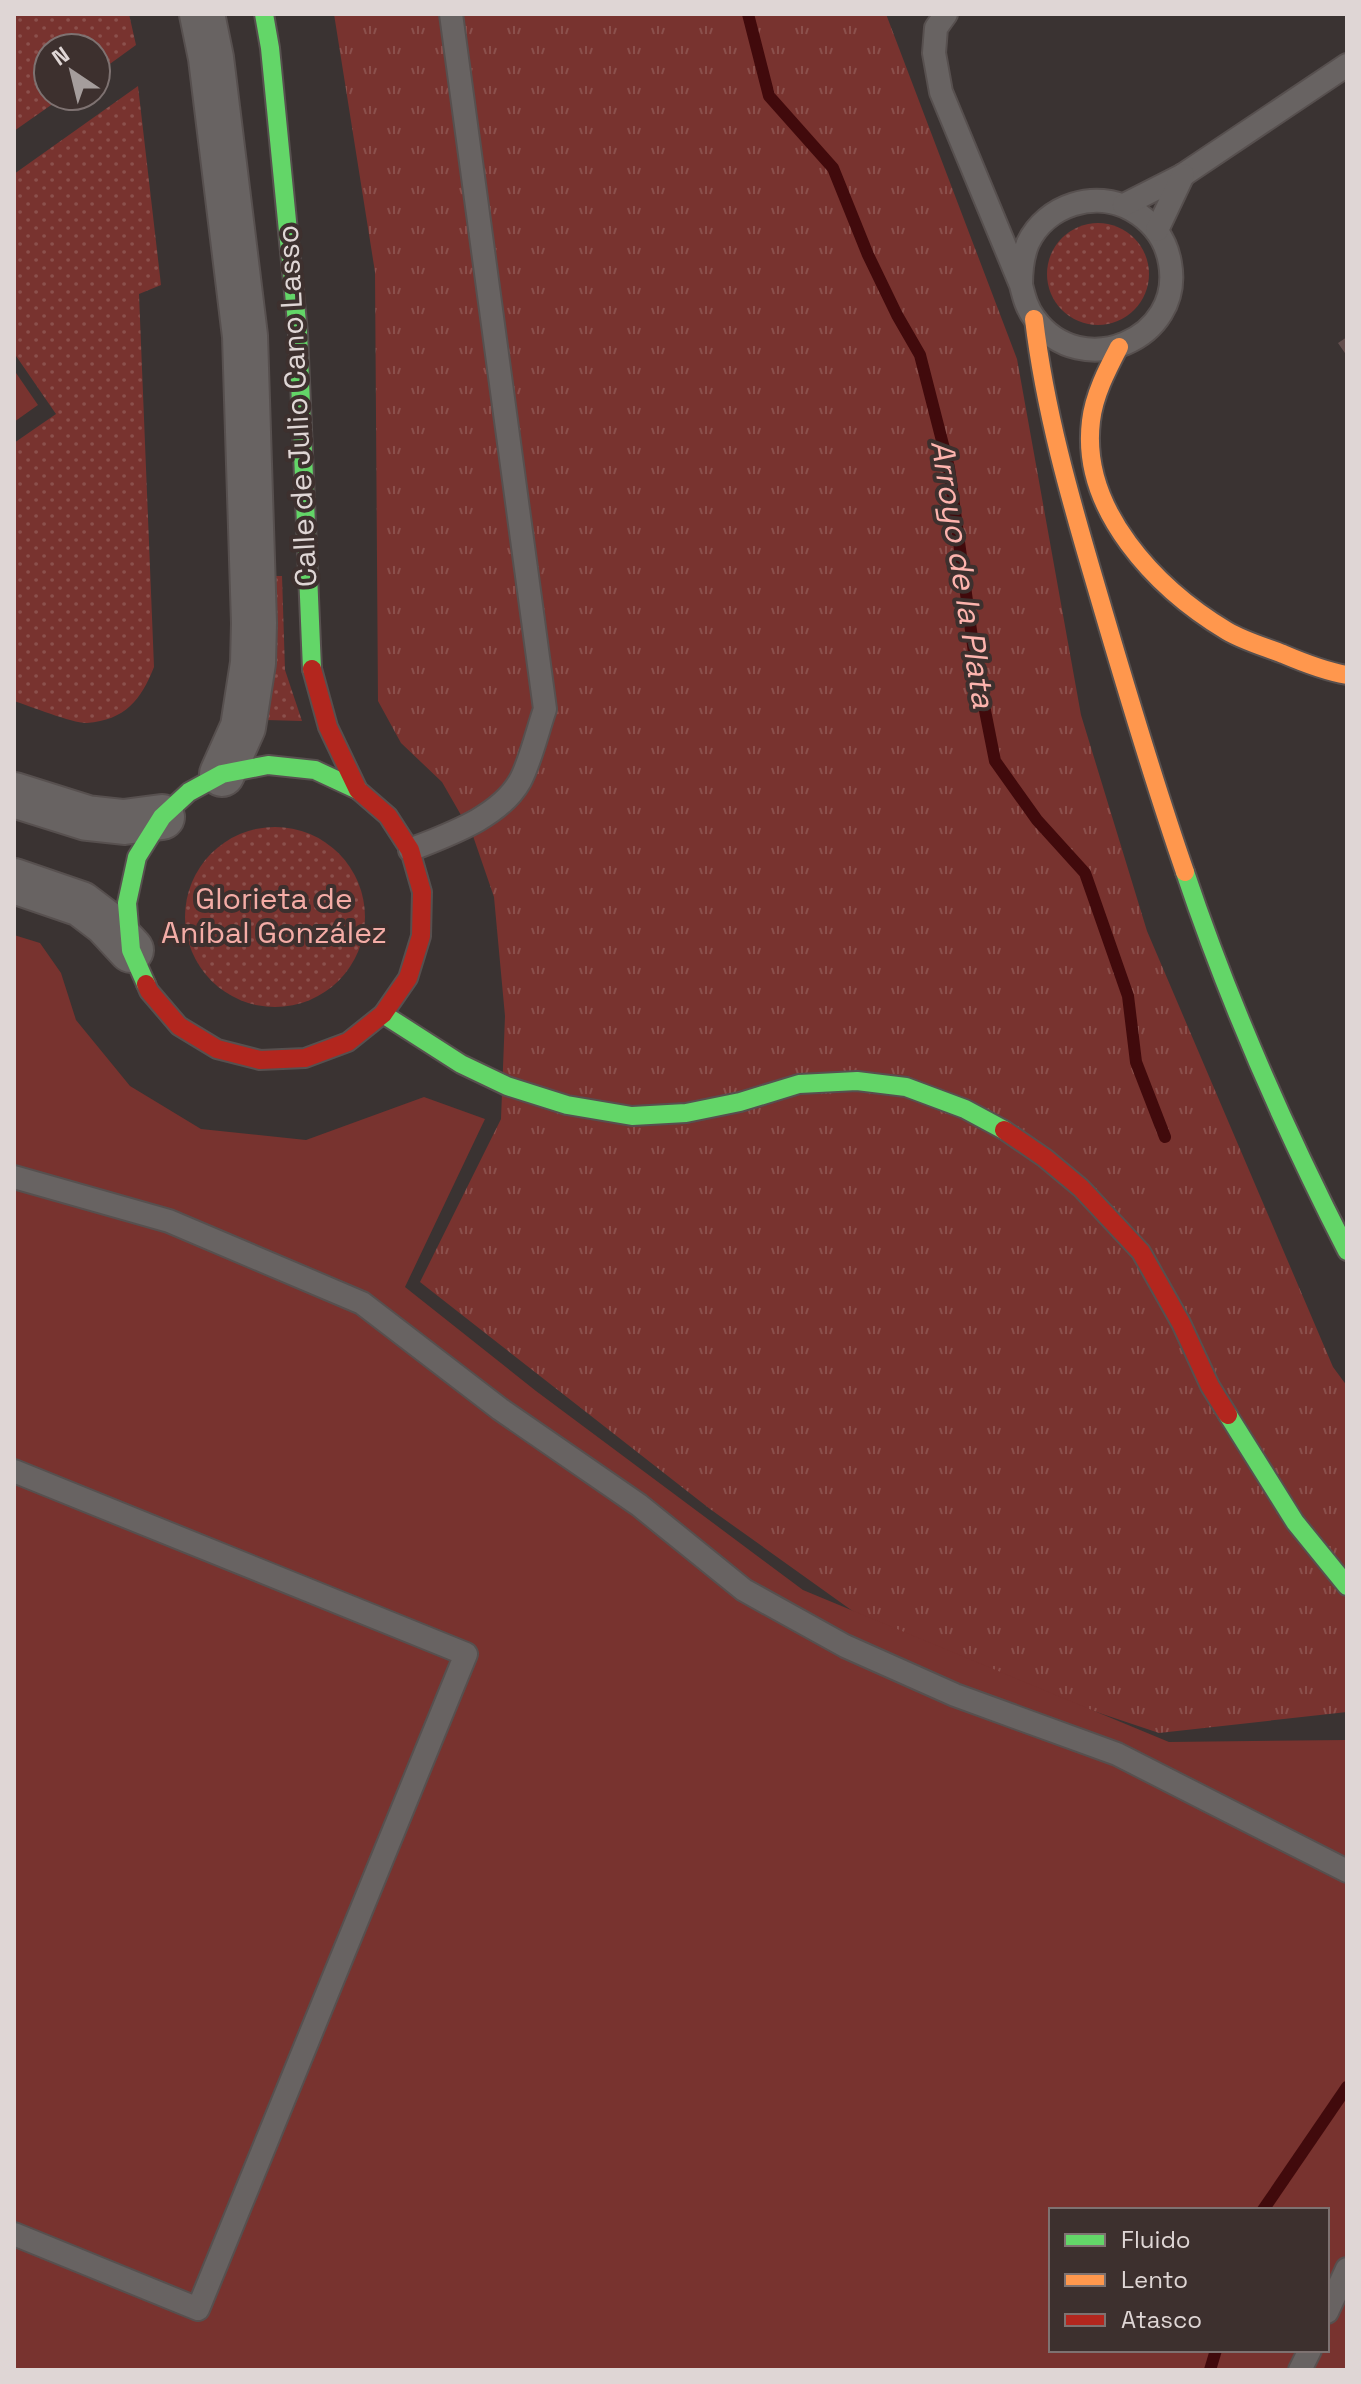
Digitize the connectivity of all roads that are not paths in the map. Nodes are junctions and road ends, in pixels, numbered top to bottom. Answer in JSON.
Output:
{"nodes":[{"id":1,"x":202,"y":14,"type":"edge"},
{"id":2,"x":264,"y":14,"type":"edge"},
{"id":3,"x":451,"y":14,"type":"edge"},
{"id":4,"x":946,"y":14,"type":"edge"},
{"id":5,"x":1347,"y":65,"type":"edge"},
{"id":6,"x":1183,"y":175,"type":"junction"},
{"id":7,"x":1124,"y":205,"type":"junction"},
{"id":8,"x":1157,"y":230,"type":"junction"},
{"id":9,"x":1021,"y":285,"type":"junction"},
{"id":10,"x":1034,"y":319,"type":"junction"},
{"id":11,"x":1119,"y":347,"type":"junction"},
{"id":12,"x":1347,"y":675,"type":"edge"},
{"id":13,"x":222,"y":774,"type":"junction"},
{"id":14,"x":358,"y":790,"type":"junction"},
{"id":15,"x":14,"y":795,"type":"edge"},
{"id":16,"x":162,"y":817,"type":"junction"},
{"id":17,"x":410,"y":850,"type":"junction"},
{"id":18,"x":14,"y":881,"type":"edge"},
{"id":19,"x":131,"y":950,"type":"junction"},
{"id":20,"x":383,"y":1014,"type":"junction"},
{"id":21,"x":14,"y":1177,"type":"edge"},
{"id":22,"x":1347,"y":1251,"type":"edge"},
{"id":23,"x":14,"y":1471,"type":"edge"},
{"id":24,"x":1347,"y":1586,"type":"edge"},
{"id":25,"x":1347,"y":1871,"type":"edge"},
{"id":26,"x":14,"y":2234,"type":"edge"},
{"id":27,"x":1347,"y":2269,"type":"edge"},
{"id":28,"x":1329,"y":2308,"type":"edge"},
{"id":29,"x":1309,"y":2352,"type":"edge"},
{"id":30,"x":1300,"y":2370,"type":"edge"}],
"edges":[{"from":1,"to":13,"type":"street","name":"Calle de Julio Cano Lasso"},
{"from":2,"to":14,"type":"main road","name":"Calle de Julio Cano Lasso"},
{"from":3,"to":17,"type":"lane"},
{"from":4,"to":9,"type":"lane"},
{"from":5,"to":6,"type":"lane"},
{"from":6,"to":7,"type":"lane"},
{"from":6,"to":8,"type":"lane"},
{"from":7,"to":8,"type":"lane"},
{"from":7,"to":9,"type":"lane"},
{"from":8,"to":11,"type":"lane"},
{"from":9,"to":10,"type":"lane"},
{"from":10,"to":11,"type":"lane"},
{"from":10,"to":22,"type":"main road"},
{"from":11,"to":12,"type":"main road"},
{"from":13,"to":14,"type":"main road"},
{"from":13,"to":16,"type":"main road"},
{"from":14,"to":17,"type":"main road"},
{"from":15,"to":16,"type":"street"},
{"from":16,"to":19,"type":"main road"},
{"from":17,"to":20,"type":"main road"},
{"from":18,"to":19,"type":"street"},
{"from":19,"to":20,"type":"main road"},
{"from":20,"to":24,"type":"main road"},
{"from":21,"to":25,"type":"lane"},
{"from":23,"to":26,"type":"lane"},
{"from":27,"to":28,"type":"lane"},
{"from":29,"to":30,"type":"lane"}]}
